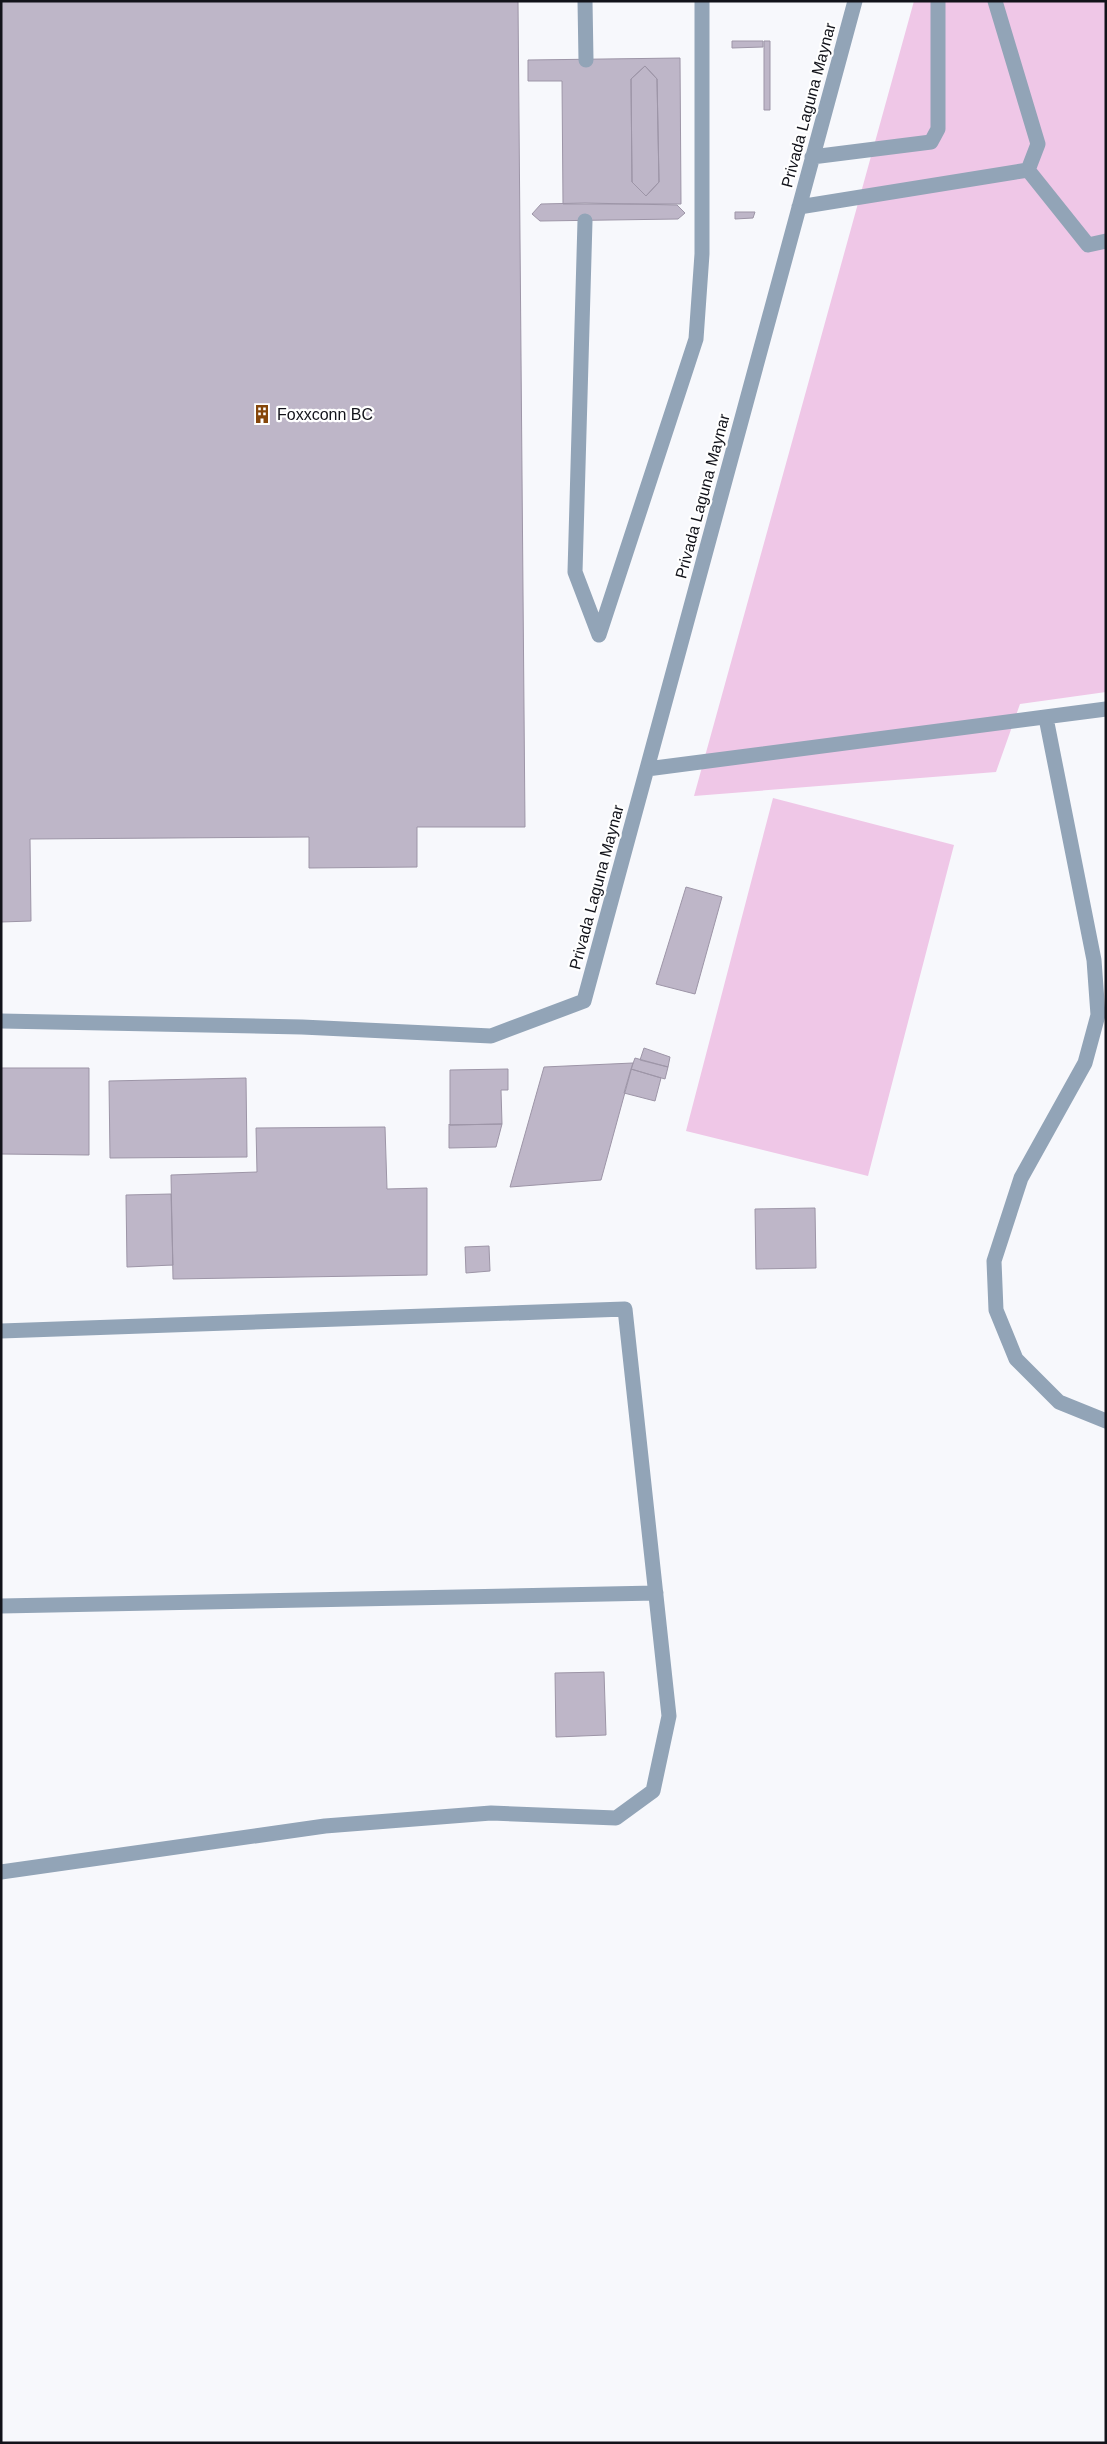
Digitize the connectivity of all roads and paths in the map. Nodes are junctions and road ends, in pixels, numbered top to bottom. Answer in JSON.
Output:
{"nodes":[{"id":1,"x":585,"y":1,"type":"edge"},
{"id":2,"x":702,"y":1,"type":"edge"},
{"id":3,"x":855,"y":1,"type":"edge"},
{"id":4,"x":938,"y":1,"type":"edge"},
{"id":5,"x":994,"y":1,"type":"edge"},
{"id":6,"x":586,"y":60,"type":"dead end"},
{"id":7,"x":812,"y":157,"type":"junction"},
{"id":8,"x":1028,"y":170,"type":"junction"},
{"id":9,"x":799,"y":207,"type":"junction"},
{"id":10,"x":585,"y":220,"type":"dead end"},
{"id":11,"x":1106,"y":241,"type":"edge"},
{"id":12,"x":1106,"y":709,"type":"edge"},
{"id":13,"x":1046,"y":718,"type":"junction"},
{"id":14,"x":647,"y":769,"type":"junction"},
{"id":15,"x":1,"y":1021,"type":"edge"},
{"id":16,"x":1,"y":1331,"type":"edge"},
{"id":17,"x":1106,"y":1421,"type":"edge"},
{"id":18,"x":656,"y":1593,"type":"junction"},
{"id":19,"x":1,"y":1606,"type":"edge"},
{"id":20,"x":1,"y":1872,"type":"edge"}],
"edges":[{"from":1,"to":6,"type":"lane"},
{"from":2,"to":10,"type":"lane"},
{"from":3,"to":7,"type":"lane","name":"Privada Laguna Maynar"},
{"from":4,"to":7,"type":"lane"},
{"from":5,"to":8,"type":"lane"},
{"from":7,"to":9,"type":"lane","name":"Privada Laguna Maynar"},
{"from":8,"to":9,"type":"lane"},
{"from":8,"to":11,"type":"lane"},
{"from":9,"to":14,"type":"lane","name":"Privada Laguna Maynar"},
{"from":12,"to":13,"type":"lane"},
{"from":13,"to":14,"type":"lane"},
{"from":13,"to":17,"type":"lane"},
{"from":14,"to":15,"type":"lane","name":"Privada Laguna Maynar"},
{"from":16,"to":18,"type":"lane"},
{"from":18,"to":19,"type":"lane"},
{"from":18,"to":20,"type":"lane"}]}
